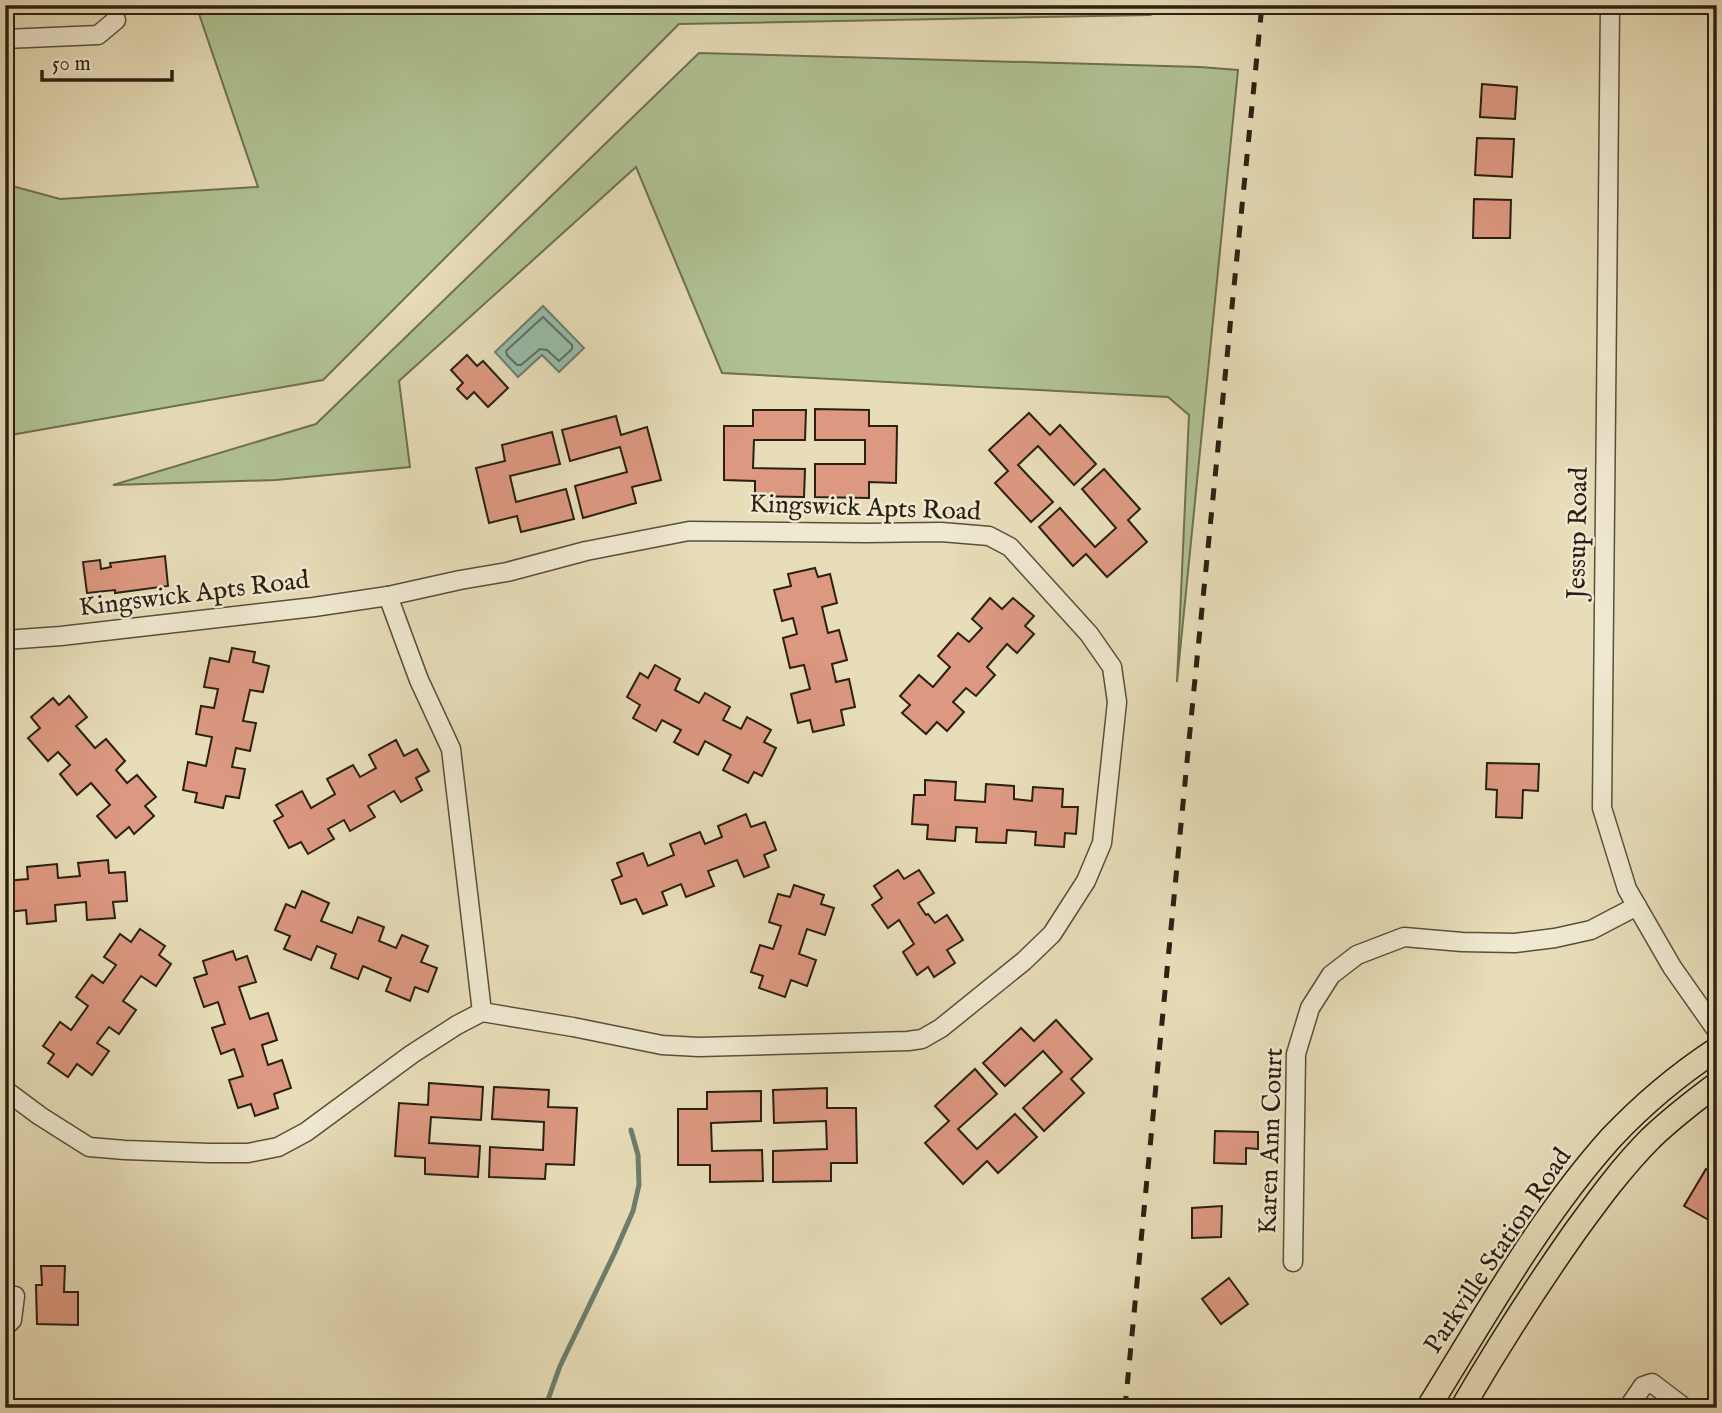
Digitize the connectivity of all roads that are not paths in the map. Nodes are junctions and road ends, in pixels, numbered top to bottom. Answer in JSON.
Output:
{"nodes":[{"id":1,"x":1610,"y":5,"type":"edge"},
{"id":2,"x":116,"y":20,"type":"dead end"},
{"id":3,"x":5,"y":39,"type":"edge"},
{"id":4,"x":388,"y":596,"type":"junction"},
{"id":5,"x":5,"y":640,"type":"edge"},
{"id":6,"x":1637,"y":906,"type":"junction"},
{"id":7,"x":482,"y":1012,"type":"junction"},
{"id":8,"x":1717,"y":1031,"type":"edge"},
{"id":9,"x":1717,"y":1049,"type":"edge"},
{"id":10,"x":1717,"y":1084,"type":"edge"},
{"id":11,"x":5,"y":1090,"type":"edge"},
{"id":12,"x":1293,"y":1262,"type":"dead end"},
{"id":13,"x":15,"y":1296,"type":"dead end"},
{"id":14,"x":5,"y":1327,"type":"edge"},
{"id":15,"x":1428,"y":1408,"type":"edge"},
{"id":16,"x":1462,"y":1408,"type":"edge"},
{"id":17,"x":1628,"y":1408,"type":"edge"},
{"id":18,"x":1685,"y":1408,"type":"edge"}],
"edges":[{"from":1,"to":6,"type":"street","name":"Jessup Road"},
{"from":2,"to":3,"type":"street"},
{"from":4,"to":5,"type":"street","name":"Kingswick Apts Road"},
{"from":4,"to":7,"type":"street"},
{"from":4,"to":7,"type":"street","name":"Kingswick Apts Road"},
{"from":6,"to":8,"type":"street","name":"Jessup Road"},
{"from":6,"to":12,"type":"street","name":"Karen Ann Court"},
{"from":7,"to":11,"type":"street"},
{"from":9,"to":15,"type":"main road","name":"Parkville Station Road"},
{"from":10,"to":16,"type":"main road","name":"Parkville Station Road"},
{"from":13,"to":14,"type":"street"},
{"from":17,"to":18,"type":"street"}]}
